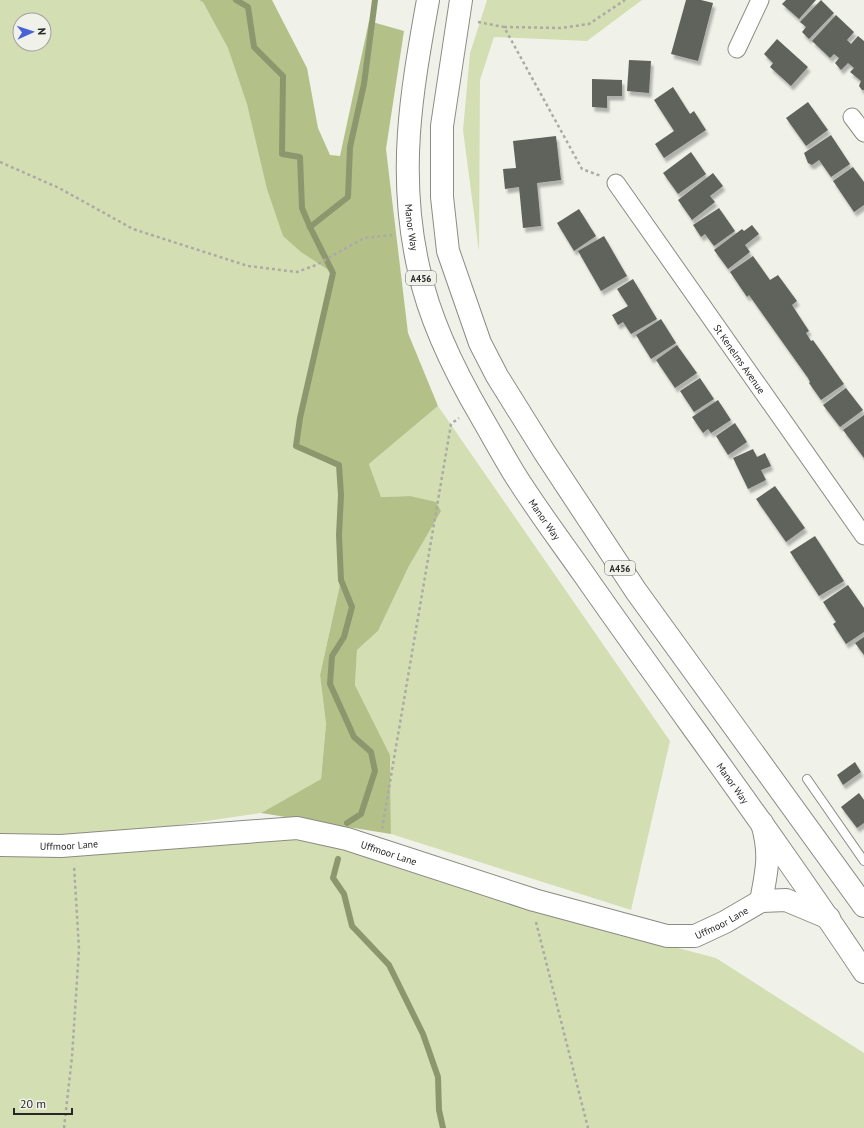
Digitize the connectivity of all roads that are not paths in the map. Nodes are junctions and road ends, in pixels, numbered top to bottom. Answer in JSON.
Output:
{"nodes":[{"id":1,"x":428,"y":0,"type":"edge"},
{"id":2,"x":760,"y":0,"type":"edge"},
{"id":3,"x":460,"y":9,"type":"edge"},
{"id":4,"x":737,"y":49,"type":"dead end"},
{"id":5,"x":852,"y":117,"type":"dead end"},
{"id":6,"x":864,"y":133,"type":"edge"},
{"id":7,"x":616,"y":182,"type":"road end"},
{"id":8,"x":864,"y":536,"type":"edge"},
{"id":9,"x":807,"y":779,"type":"dead end"},
{"id":10,"x":762,"y":823,"type":"junction"},
{"id":11,"x":0,"y":845,"type":"edge"},
{"id":12,"x":864,"y":861,"type":"edge"},
{"id":13,"x":761,"y":901,"type":"junction"},
{"id":14,"x":864,"y":906,"type":"edge"},
{"id":15,"x":829,"y":918,"type":"junction"},
{"id":16,"x":864,"y":972,"type":"edge"}],
"edges":[{"from":1,"to":10,"type":"main road","name":"Manor Way","number":"A456"},
{"from":2,"to":4,"type":"street"},
{"from":3,"to":14,"type":"main road","number":"A456"},
{"from":5,"to":6,"type":"street"},
{"from":7,"to":8,"type":"street","name":"St Kenelms Avenue"},
{"from":9,"to":12,"type":"lane"},
{"from":10,"to":13,"type":"main road"},
{"from":10,"to":15,"type":"main road","name":"Manor Way","number":"A456"},
{"from":11,"to":13,"type":"main road","name":"Uffmoor Lane"},
{"from":13,"to":15,"type":"main road","name":"Uffmoor Lane"},
{"from":15,"to":16,"type":"main road","name":"Manor Way","number":"A456"}]}
